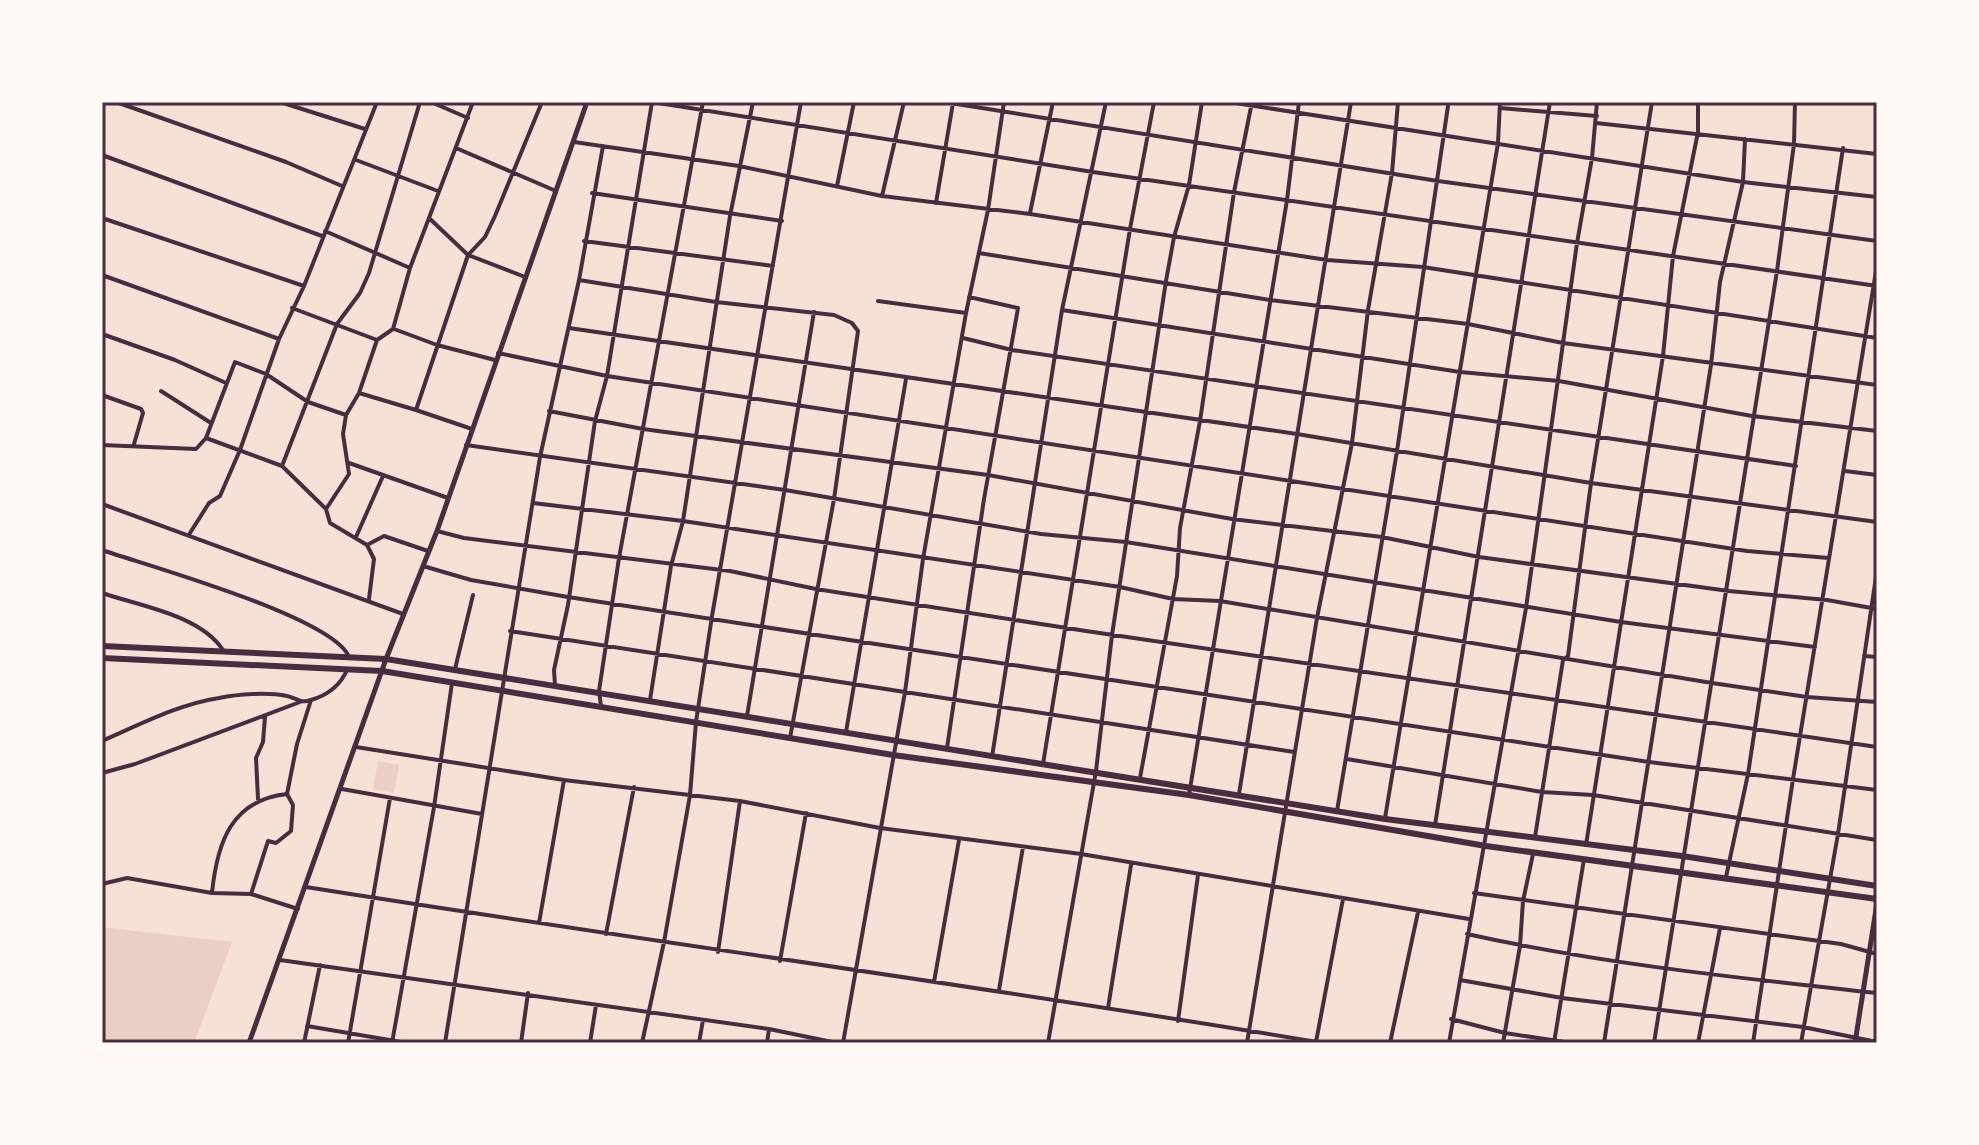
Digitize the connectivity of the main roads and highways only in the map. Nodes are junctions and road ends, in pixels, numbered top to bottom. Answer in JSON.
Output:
{"nodes":[{"id":1,"x":102,"y":646,"type":"edge"},
{"id":2,"x":164,"y":648,"type":"junction"},
{"id":3,"x":102,"y":658,"type":"edge"},
{"id":4,"x":164,"y":661,"type":"junction"},
{"id":5,"x":1877,"y":886,"type":"edge"},
{"id":6,"x":1877,"y":901,"type":"edge"}],
"edges":[{"from":1,"to":2,"type":"main road"},
{"from":2,"to":4,"type":"main road"},
{"from":2,"to":5,"type":"main road"},
{"from":3,"to":4,"type":"main road"},
{"from":4,"to":6,"type":"main road"}]}
